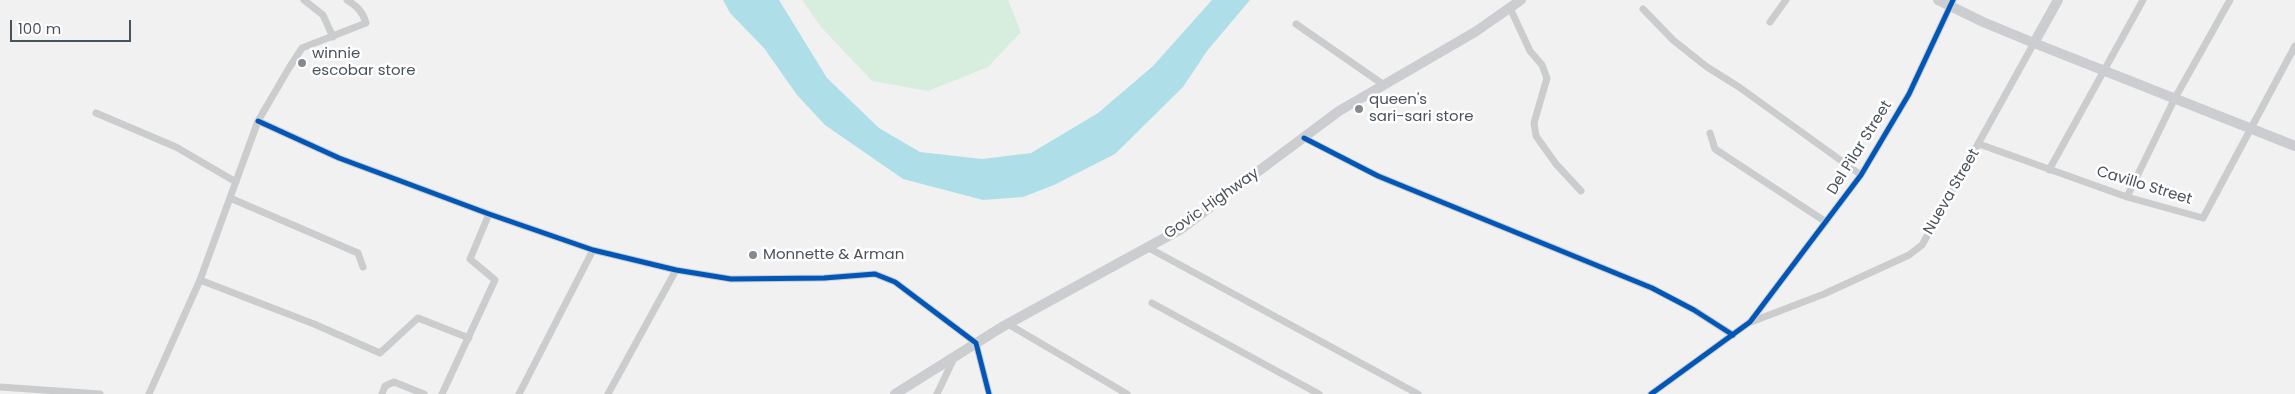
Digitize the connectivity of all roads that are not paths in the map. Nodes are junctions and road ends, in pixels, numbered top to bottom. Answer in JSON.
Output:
{"nodes":[{"id":1,"x":304,"y":0,"type":"edge"},
{"id":2,"x":347,"y":0,"type":"edge"},
{"id":3,"x":1521,"y":0,"type":"edge"},
{"id":4,"x":1786,"y":0,"type":"edge"},
{"id":5,"x":1938,"y":0,"type":"edge"},
{"id":6,"x":2058,"y":0,"type":"edge"},
{"id":7,"x":2144,"y":0,"type":"edge"},
{"id":8,"x":2230,"y":0,"type":"edge"},
{"id":9,"x":1952,"y":3,"type":"edge"},
{"id":10,"x":1510,"y":8,"type":"junction"},
{"id":11,"x":1643,"y":9,"type":"dead end"},
{"id":12,"x":1770,"y":22,"type":"dead end"},
{"id":13,"x":1296,"y":24,"type":"dead end"},
{"id":14,"x":333,"y":37,"type":"junction"},
{"id":15,"x":2034,"y":43,"type":"junction"},
{"id":16,"x":2295,"y":46,"type":"edge"},
{"id":17,"x":2103,"y":71,"type":"junction"},
{"id":18,"x":1384,"y":85,"type":"junction"},
{"id":19,"x":2175,"y":98,"type":"junction"},
{"id":20,"x":96,"y":113,"type":"dead end"},
{"id":21,"x":258,"y":121,"type":"junction"},
{"id":22,"x":2250,"y":128,"type":"junction"},
{"id":23,"x":1710,"y":133,"type":"dead end"},
{"id":24,"x":1304,"y":138,"type":"junction"},
{"id":25,"x":1979,"y":144,"type":"junction"},
{"id":26,"x":2295,"y":146,"type":"edge"},
{"id":27,"x":2049,"y":170,"type":"junction"},
{"id":28,"x":1861,"y":175,"type":"junction"},
{"id":29,"x":236,"y":182,"type":"junction"},
{"id":30,"x":1581,"y":191,"type":"dead end"},
{"id":31,"x":2127,"y":196,"type":"junction"},
{"id":32,"x":230,"y":198,"type":"junction"},
{"id":33,"x":489,"y":214,"type":"junction"},
{"id":34,"x":1826,"y":222,"type":"junction"},
{"id":35,"x":1146,"y":247,"type":"junction"},
{"id":36,"x":593,"y":250,"type":"junction"},
{"id":37,"x":363,"y":268,"type":"dead end"},
{"id":38,"x":676,"y":270,"type":"junction"},
{"id":39,"x":200,"y":280,"type":"junction"},
{"id":40,"x":1152,"y":303,"type":"dead end"},
{"id":41,"x":1750,"y":322,"type":"junction"},
{"id":42,"x":1008,"y":324,"type":"junction"},
{"id":43,"x":1733,"y":335,"type":"junction"},
{"id":44,"x":469,"y":338,"type":"junction"},
{"id":45,"x":976,"y":343,"type":"junction"},
{"id":46,"x":956,"y":355,"type":"junction"},
{"id":47,"x":0,"y":387,"type":"edge"},
{"id":48,"x":100,"y":394,"type":"edge"},
{"id":49,"x":149,"y":394,"type":"edge"},
{"id":50,"x":382,"y":394,"type":"edge"},
{"id":51,"x":424,"y":394,"type":"edge"},
{"id":52,"x":442,"y":394,"type":"edge"},
{"id":53,"x":519,"y":394,"type":"edge"},
{"id":54,"x":608,"y":394,"type":"edge"},
{"id":55,"x":894,"y":394,"type":"edge"},
{"id":56,"x":937,"y":394,"type":"edge"},
{"id":57,"x":989,"y":394,"type":"edge"},
{"id":58,"x":1127,"y":394,"type":"edge"},
{"id":59,"x":1319,"y":394,"type":"edge"},
{"id":60,"x":1418,"y":394,"type":"edge"},
{"id":61,"x":1652,"y":394,"type":"edge"}],
"edges":[{"from":1,"to":14,"type":"street"},
{"from":2,"to":14,"type":"street"},
{"from":3,"to":10,"type":"main road","name":"Govic Highway"},
{"from":4,"to":12,"type":"street"},
{"from":5,"to":9,"type":"main road"},
{"from":6,"to":15,"type":"main road","name":"Nueva Street"},
{"from":7,"to":17,"type":"street"},
{"from":8,"to":19,"type":"street"},
{"from":9,"to":15,"type":"main road"},
{"from":9,"to":28,"type":"street","name":"Del Pilar Street"},
{"from":10,"to":18,"type":"main road","name":"Govic Highway"},
{"from":10,"to":30,"type":"street"},
{"from":11,"to":28,"type":"street"},
{"from":13,"to":18,"type":"street"},
{"from":14,"to":21,"type":"street"},
{"from":15,"to":17,"type":"main road"},
{"from":15,"to":25,"type":"street","name":"Nueva Street"},
{"from":16,"to":22,"type":"street","name":"Cavillo Street"},
{"from":17,"to":19,"type":"main road"},
{"from":17,"to":27,"type":"street"},
{"from":18,"to":24,"type":"main road","name":"Govic Highway"},
{"from":19,"to":22,"type":"main road"},
{"from":19,"to":31,"type":"street"},
{"from":20,"to":29,"type":"street"},
{"from":21,"to":29,"type":"street"},
{"from":21,"to":33,"type":"street"},
{"from":22,"to":26,"type":"main road"},
{"from":22,"to":31,"type":"street","name":"Cavillo Street"},
{"from":23,"to":34,"type":"street"},
{"from":24,"to":35,"type":"main road","name":"Govic Highway"},
{"from":24,"to":43,"type":"street"},
{"from":25,"to":27,"type":"street","name":"Cavillo Street"},
{"from":25,"to":41,"type":"street","name":"Nueva Street"},
{"from":27,"to":31,"type":"street","name":"Cavillo Street"},
{"from":28,"to":34,"type":"street","name":"Del Pilar Street"},
{"from":29,"to":32,"type":"street"},
{"from":32,"to":37,"type":"street"},
{"from":32,"to":39,"type":"street"},
{"from":33,"to":36,"type":"street"},
{"from":33,"to":44,"type":"street"},
{"from":34,"to":41,"type":"street","name":"Del Pilar Street"},
{"from":35,"to":42,"type":"main road","name":"Govic Highway"},
{"from":35,"to":60,"type":"street"},
{"from":36,"to":38,"type":"street"},
{"from":36,"to":53,"type":"street"},
{"from":38,"to":45,"type":"street"},
{"from":38,"to":54,"type":"street"},
{"from":39,"to":44,"type":"street"},
{"from":39,"to":49,"type":"street"},
{"from":40,"to":59,"type":"street"},
{"from":41,"to":43,"type":"street"},
{"from":42,"to":45,"type":"main road","name":"Govic Highway"},
{"from":42,"to":58,"type":"street"},
{"from":43,"to":61,"type":"street"},
{"from":44,"to":52,"type":"street"},
{"from":45,"to":46,"type":"main road","name":"Govic Highway"},
{"from":45,"to":57,"type":"street"},
{"from":46,"to":55,"type":"main road","name":"Govic Highway"},
{"from":46,"to":56,"type":"street"},
{"from":47,"to":48,"type":"street"},
{"from":50,"to":51,"type":"street"}]}
